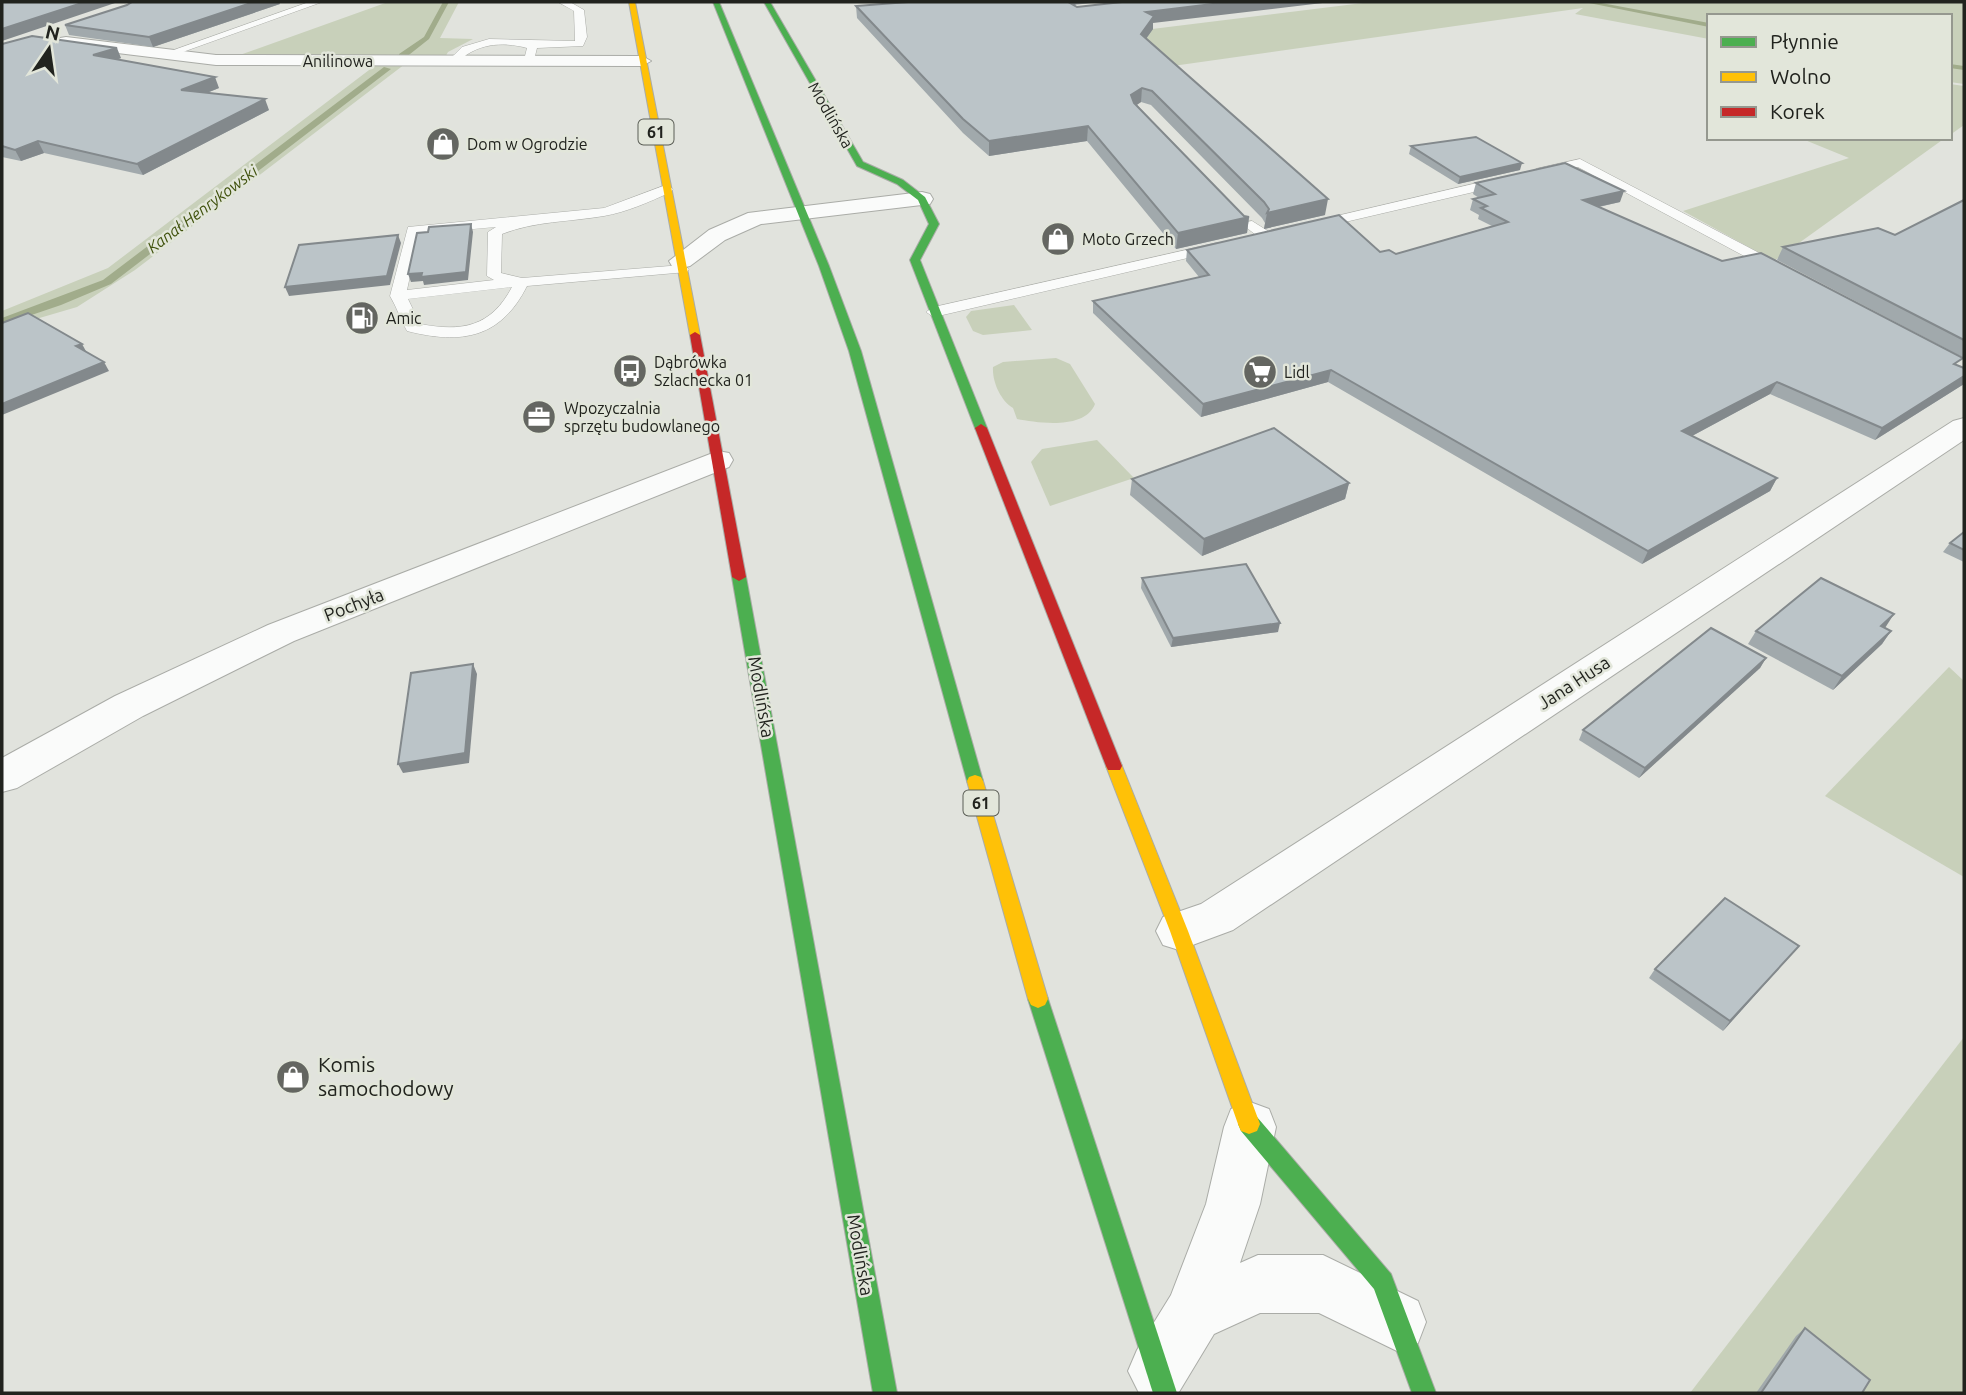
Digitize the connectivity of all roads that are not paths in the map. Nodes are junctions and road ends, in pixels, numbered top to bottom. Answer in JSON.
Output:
{"nodes":[{"id":1,"x":317,"y":2,"type":"edge"},
{"id":2,"x":563,"y":2,"type":"edge"},
{"id":3,"x":632,"y":2,"type":"edge"},
{"id":4,"x":716,"y":2,"type":"edge"},
{"id":5,"x":767,"y":2,"type":"edge"},
{"id":6,"x":73,"y":26,"type":"edge"},
{"id":7,"x":529,"y":53,"type":"junction"},
{"id":8,"x":162,"y":56,"type":"junction"},
{"id":9,"x":642,"y":61,"type":"junction"},
{"id":10,"x":666,"y":189,"type":"junction"},
{"id":11,"x":922,"y":200,"type":"junction"},
{"id":12,"x":1234,"y":206,"type":"edge"},
{"id":13,"x":801,"y":212,"type":"junction"},
{"id":14,"x":523,"y":221,"type":"junction"},
{"id":15,"x":1305,"y":227,"type":"edge"},
{"id":16,"x":1262,"y":233,"type":"edge"},
{"id":17,"x":1226,"y":245,"type":"edge"},
{"id":18,"x":681,"y":265,"type":"junction"},
{"id":19,"x":1796,"y":278,"type":"edge"},
{"id":20,"x":522,"y":282,"type":"junction"},
{"id":21,"x":398,"y":296,"type":"junction"},
{"id":22,"x":934,"y":312,"type":"junction"},
{"id":23,"x":1964,"y":427,"type":"edge"},
{"id":24,"x":718,"y":460,"type":"junction"},
{"id":25,"x":2,"y":778,"type":"edge"},
{"id":26,"x":1179,"y":931,"type":"junction"},
{"id":27,"x":1250,"y":1127,"type":"junction"},
{"id":28,"x":1193,"y":1313,"type":"junction"},
{"id":29,"x":1397,"y":1322,"type":"junction"},
{"id":30,"x":1161,"y":1382,"type":"edge"},
{"id":31,"x":885,"y":1393,"type":"edge"},
{"id":32,"x":1424,"y":1393,"type":"edge"}],
"edges":[{"from":1,"to":8,"type":"lane"},
{"from":2,"to":7,"type":"lane"},
{"from":3,"to":9,"type":"main road","name":"Modlińska","number":"61"},
{"from":4,"to":13,"type":"main road","number":"61"},
{"from":5,"to":11,"type":"main road","name":"Modlińska"},
{"from":6,"to":8,"type":"street","name":"Anilinowa"},
{"from":7,"to":8,"type":"street","name":"Anilinowa"},
{"from":7,"to":9,"type":"street","name":"Anilinowa"},
{"from":9,"to":10,"type":"main road","name":"Modlińska","number":"61"},
{"from":10,"to":14,"type":"lane"},
{"from":10,"to":18,"type":"main road","name":"Modlińska","number":"61"},
{"from":11,"to":13,"type":"street"},
{"from":11,"to":22,"type":"main road"},
{"from":12,"to":16,"type":"street"},
{"from":13,"to":18,"type":"street"},
{"from":13,"to":30,"type":"main road","number":"61"},
{"from":14,"to":20,"type":"lane"},
{"from":14,"to":21,"type":"lane"},
{"from":15,"to":19,"type":"lane"},
{"from":17,"to":22,"type":"lane"},
{"from":18,"to":20,"type":"lane"},
{"from":18,"to":24,"type":"main road","name":"Modlińska","number":"61"},
{"from":20,"to":21,"type":"lane"},
{"from":20,"to":21,"type":"lane"},
{"from":22,"to":26,"type":"main road"},
{"from":23,"to":26,"type":"street","name":"Jana Husa"},
{"from":24,"to":25,"type":"street","name":"Pochyła"},
{"from":24,"to":31,"type":"main road","name":"Modlińska","number":"61"},
{"from":26,"to":27,"type":"main road"},
{"from":27,"to":28,"type":"street"},
{"from":27,"to":29,"type":"main road"},
{"from":28,"to":29,"type":"street"},
{"from":28,"to":30,"type":"street"},
{"from":29,"to":32,"type":"main road"}]}
